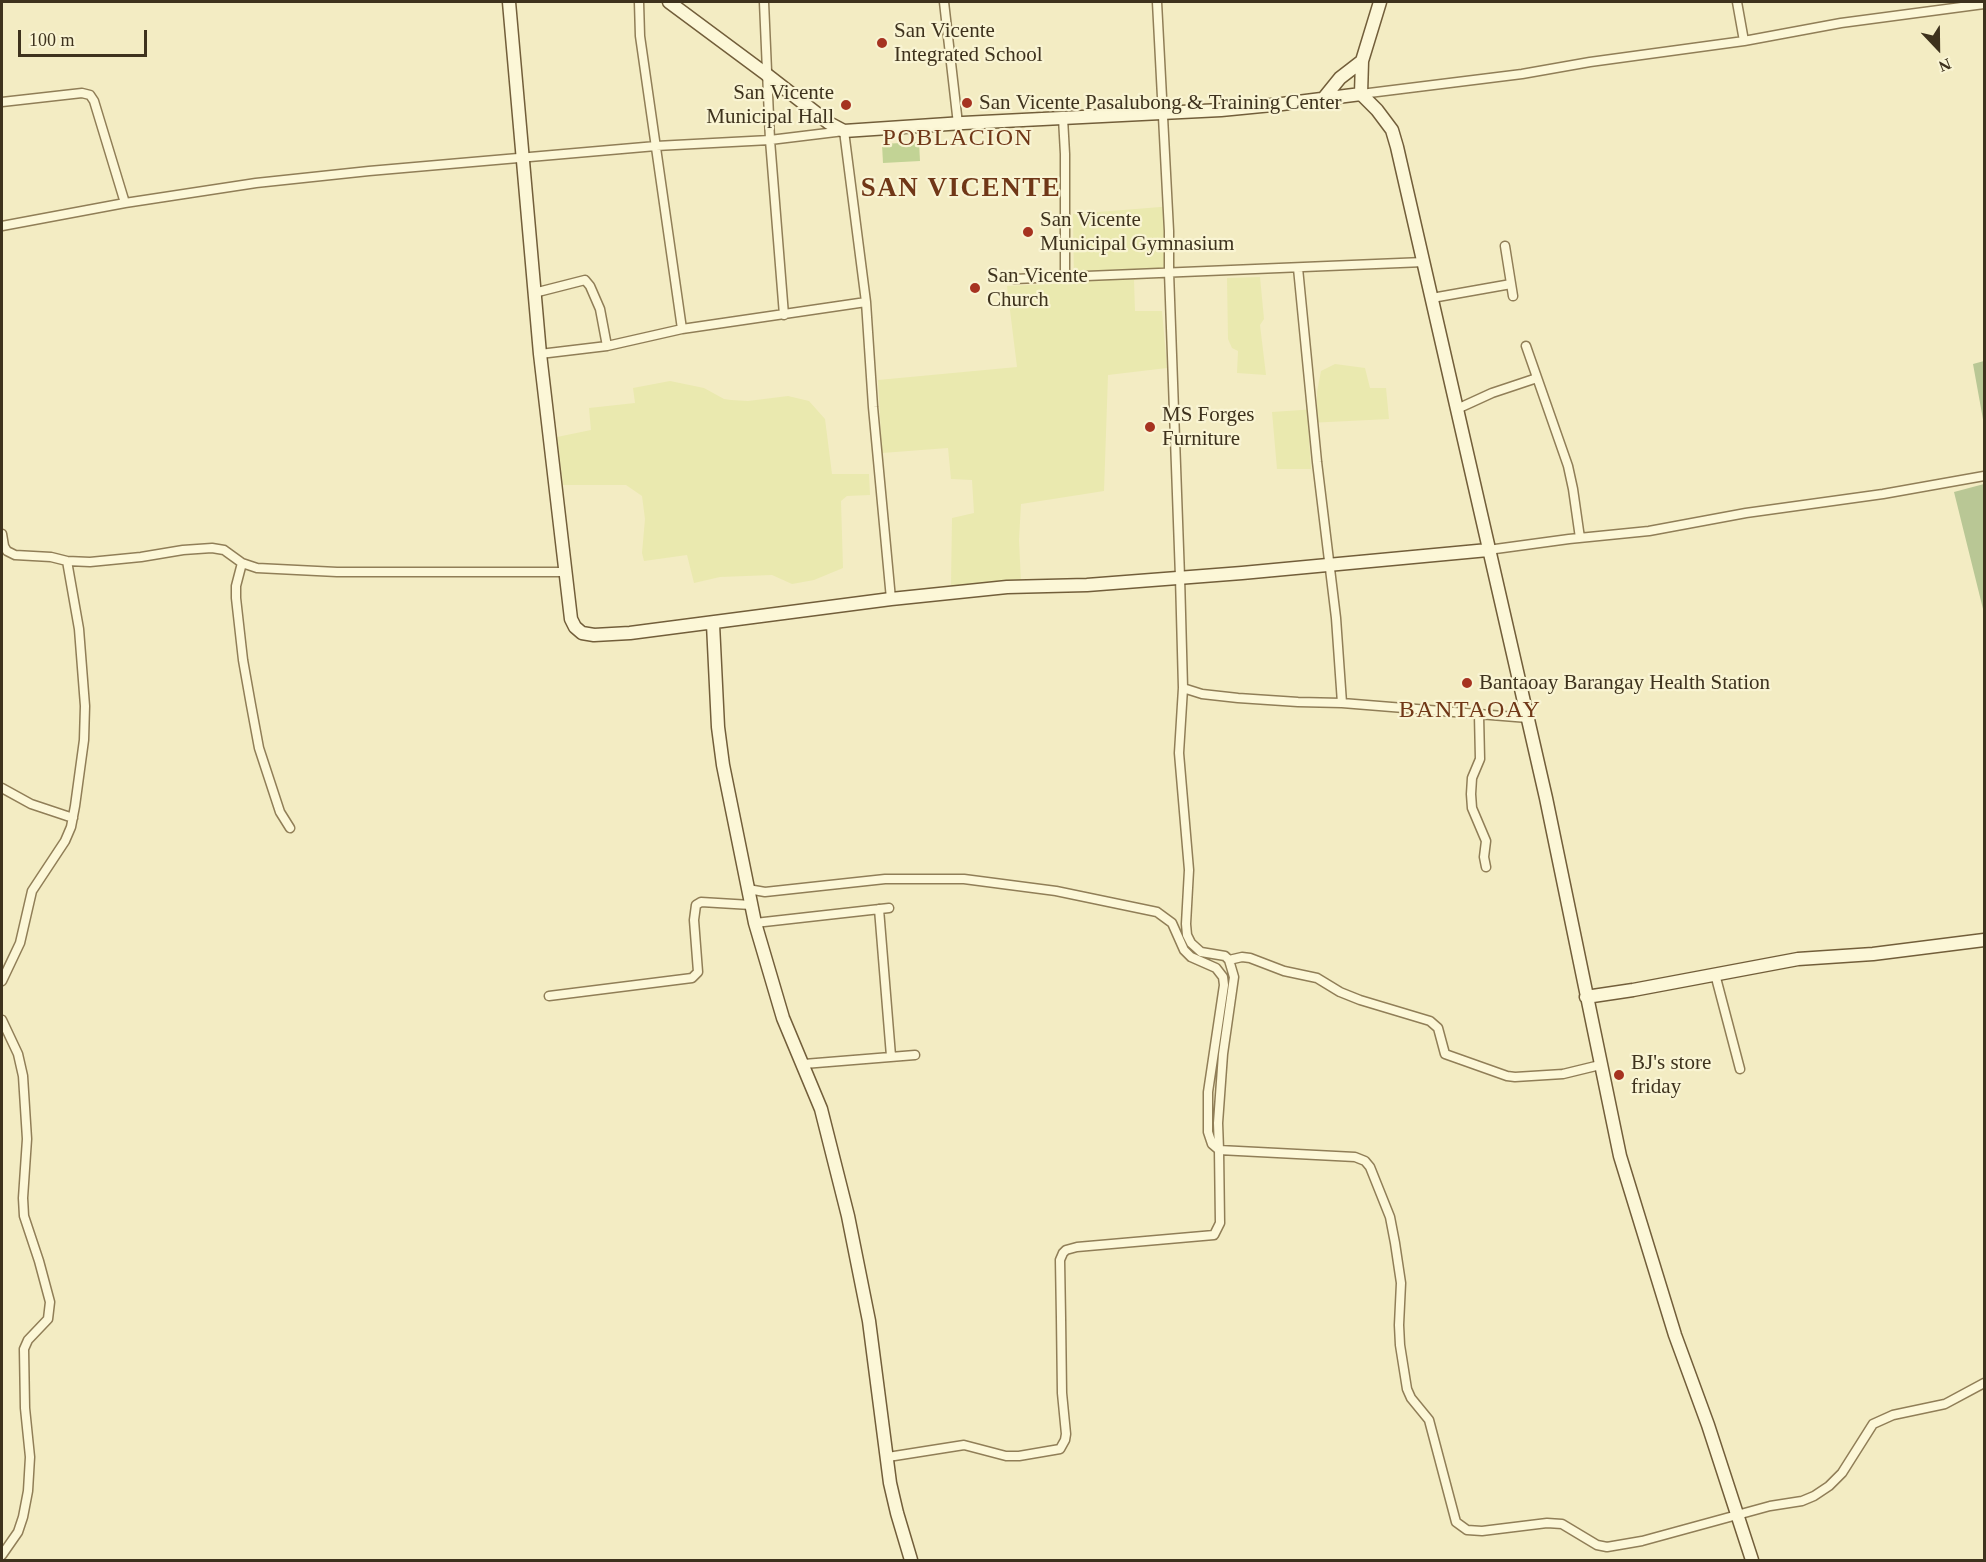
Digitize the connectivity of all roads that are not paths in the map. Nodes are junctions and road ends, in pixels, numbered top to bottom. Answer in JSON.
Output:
{"nodes":[{"id":1,"x":509,"y":2,"type":"edge"},
{"id":2,"x":639,"y":2,"type":"edge"},
{"id":3,"x":669,"y":2,"type":"edge"},
{"id":4,"x":764,"y":2,"type":"edge"},
{"id":5,"x":944,"y":2,"type":"edge"},
{"id":6,"x":1157,"y":2,"type":"edge"},
{"id":7,"x":1380,"y":2,"type":"edge"},
{"id":8,"x":1737,"y":2,"type":"edge"},
{"id":9,"x":1984,"y":4,"type":"edge"},
{"id":10,"x":1744,"y":41,"type":"junction"},
{"id":11,"x":1362,"y":61,"type":"junction"},
{"id":12,"x":766,"y":74,"type":"junction"},
{"id":13,"x":1361,"y":93,"type":"junction"},
{"id":14,"x":1323,"y":99,"type":"junction"},
{"id":15,"x":2,"y":102,"type":"edge"},
{"id":16,"x":1164,"y":111,"type":"junction"},
{"id":17,"x":1063,"y":118,"type":"junction"},
{"id":18,"x":958,"y":124,"type":"junction"},
{"id":19,"x":844,"y":132,"type":"junction"},
{"id":20,"x":770,"y":140,"type":"junction"},
{"id":21,"x":656,"y":146,"type":"junction"},
{"id":22,"x":522,"y":159,"type":"junction"},
{"id":23,"x":124,"y":204,"type":"junction"},
{"id":24,"x":2,"y":226,"type":"edge"},
{"id":25,"x":1504,"y":246,"type":"dead end"},
{"id":26,"x":1424,"y":262,"type":"junction"},
{"id":27,"x":1298,"y":268,"type":"junction"},
{"id":28,"x":1169,"y":272,"type":"junction"},
{"id":29,"x":1065,"y":276,"type":"junction"},
{"id":30,"x":1014,"y":279,"type":"dead end"},
{"id":31,"x":1511,"y":284,"type":"junction"},
{"id":32,"x":534,"y":293,"type":"junction"},
{"id":33,"x":1513,"y":296,"type":"dead end"},
{"id":34,"x":1432,"y":298,"type":"junction"},
{"id":35,"x":867,"y":302,"type":"junction"},
{"id":36,"x":784,"y":315,"type":"junction"},
{"id":37,"x":682,"y":329,"type":"junction"},
{"id":38,"x":607,"y":346,"type":"junction"},
{"id":39,"x":1526,"y":346,"type":"dead end"},
{"id":40,"x":540,"y":354,"type":"junction"},
{"id":41,"x":1537,"y":378,"type":"junction"},
{"id":42,"x":1457,"y":409,"type":"junction"},
{"id":43,"x":1984,"y":476,"type":"edge"},
{"id":44,"x":2,"y":534,"type":"edge"},
{"id":45,"x":1580,"y":538,"type":"junction"},
{"id":46,"x":1488,"y":550,"type":"junction"},
{"id":47,"x":67,"y":561,"type":"junction"},
{"id":48,"x":242,"y":563,"type":"junction"},
{"id":49,"x":1329,"y":565,"type":"junction"},
{"id":50,"x":566,"y":572,"type":"junction"},
{"id":51,"x":1180,"y":577,"type":"junction"},
{"id":52,"x":891,"y":599,"type":"junction"},
{"id":53,"x":713,"y":624,"type":"junction"},
{"id":54,"x":1183,"y":688,"type":"junction"},
{"id":55,"x":1342,"y":702,"type":"junction"},
{"id":56,"x":1479,"y":715,"type":"junction"},
{"id":57,"x":1528,"y":718,"type":"junction"},
{"id":58,"x":2,"y":788,"type":"edge"},
{"id":59,"x":73,"y":818,"type":"junction"},
{"id":60,"x":290,"y":828,"type":"dead end"},
{"id":61,"x":1486,"y":867,"type":"dead end"},
{"id":62,"x":748,"y":889,"type":"junction"},
{"id":63,"x":751,"y":905,"type":"junction"},
{"id":64,"x":889,"y":908,"type":"dead end"},
{"id":65,"x":879,"y":909,"type":"junction"},
{"id":66,"x":755,"y":923,"type":"junction"},
{"id":67,"x":1984,"y":940,"type":"edge"},
{"id":68,"x":1229,"y":960,"type":"junction"},
{"id":69,"x":1715,"y":974,"type":"junction"},
{"id":70,"x":2,"y":981,"type":"edge"},
{"id":71,"x":549,"y":996,"type":"dead end"},
{"id":72,"x":1586,"y":997,"type":"junction"},
{"id":73,"x":2,"y":1020,"type":"edge"},
{"id":74,"x":915,"y":1055,"type":"dead end"},
{"id":75,"x":891,"y":1056,"type":"junction"},
{"id":76,"x":804,"y":1064,"type":"junction"},
{"id":77,"x":1600,"y":1065,"type":"junction"},
{"id":78,"x":1740,"y":1069,"type":"dead end"},
{"id":79,"x":1219,"y":1150,"type":"junction"},
{"id":80,"x":1984,"y":1383,"type":"edge"},
{"id":81,"x":888,"y":1457,"type":"junction"},
{"id":82,"x":1737,"y":1514,"type":"junction"},
{"id":83,"x":2,"y":1555,"type":"edge"},
{"id":84,"x":911,"y":1560,"type":"edge"},
{"id":85,"x":1752,"y":1560,"type":"edge"}],
"edges":[{"from":1,"to":22,"type":"street"},
{"from":2,"to":21,"type":"street"},
{"from":3,"to":12,"type":"street"},
{"from":4,"to":12,"type":"street"},
{"from":5,"to":18,"type":"street"},
{"from":6,"to":16,"type":"street"},
{"from":7,"to":11,"type":"street"},
{"from":8,"to":10,"type":"street"},
{"from":9,"to":10,"type":"street"},
{"from":10,"to":13,"type":"street"},
{"from":11,"to":13,"type":"street"},
{"from":11,"to":14,"type":"street"},
{"from":12,"to":19,"type":"street"},
{"from":12,"to":20,"type":"street"},
{"from":13,"to":14,"type":"street"},
{"from":13,"to":26,"type":"street"},
{"from":14,"to":16,"type":"street"},
{"from":15,"to":23,"type":"street"},
{"from":16,"to":17,"type":"street"},
{"from":16,"to":28,"type":"street"},
{"from":17,"to":18,"type":"street"},
{"from":17,"to":29,"type":"street"},
{"from":18,"to":19,"type":"street"},
{"from":19,"to":20,"type":"street"},
{"from":19,"to":35,"type":"street"},
{"from":20,"to":21,"type":"street"},
{"from":20,"to":36,"type":"street"},
{"from":21,"to":22,"type":"street"},
{"from":21,"to":37,"type":"street"},
{"from":22,"to":23,"type":"street"},
{"from":22,"to":32,"type":"street"},
{"from":23,"to":24,"type":"street"},
{"from":25,"to":31,"type":"street"},
{"from":26,"to":27,"type":"street"},
{"from":26,"to":34,"type":"street"},
{"from":27,"to":28,"type":"street"},
{"from":27,"to":49,"type":"street"},
{"from":28,"to":29,"type":"street"},
{"from":28,"to":51,"type":"street"},
{"from":29,"to":30,"type":"street"},
{"from":31,"to":33,"type":"street"},
{"from":31,"to":34,"type":"street"},
{"from":32,"to":38,"type":"street"},
{"from":32,"to":40,"type":"street"},
{"from":34,"to":42,"type":"street"},
{"from":35,"to":36,"type":"street"},
{"from":35,"to":52,"type":"street"},
{"from":36,"to":37,"type":"street"},
{"from":37,"to":38,"type":"street"},
{"from":38,"to":40,"type":"street"},
{"from":39,"to":41,"type":"street"},
{"from":40,"to":50,"type":"street"},
{"from":41,"to":42,"type":"street"},
{"from":41,"to":45,"type":"street"},
{"from":42,"to":46,"type":"street"},
{"from":43,"to":45,"type":"street"},
{"from":44,"to":47,"type":"street"},
{"from":45,"to":46,"type":"street"},
{"from":46,"to":49,"type":"street"},
{"from":46,"to":57,"type":"street"},
{"from":47,"to":48,"type":"street"},
{"from":47,"to":59,"type":"street"},
{"from":48,"to":50,"type":"street"},
{"from":48,"to":60,"type":"street"},
{"from":49,"to":51,"type":"street"},
{"from":49,"to":55,"type":"street"},
{"from":50,"to":53,"type":"street"},
{"from":51,"to":52,"type":"street"},
{"from":51,"to":54,"type":"street"},
{"from":52,"to":53,"type":"street"},
{"from":53,"to":62,"type":"street"},
{"from":54,"to":55,"type":"street"},
{"from":54,"to":68,"type":"street"},
{"from":55,"to":56,"type":"street"},
{"from":56,"to":57,"type":"street"},
{"from":56,"to":61,"type":"street"},
{"from":57,"to":72,"type":"street"},
{"from":58,"to":59,"type":"street"},
{"from":59,"to":70,"type":"street"},
{"from":62,"to":63,"type":"street"},
{"from":62,"to":79,"type":"street"},
{"from":63,"to":66,"type":"street"},
{"from":63,"to":71,"type":"street"},
{"from":64,"to":65,"type":"street"},
{"from":65,"to":66,"type":"street"},
{"from":65,"to":75,"type":"street"},
{"from":66,"to":76,"type":"street"},
{"from":67,"to":69,"type":"street"},
{"from":68,"to":77,"type":"street"},
{"from":68,"to":79,"type":"street"},
{"from":69,"to":72,"type":"street"},
{"from":69,"to":78,"type":"street"},
{"from":72,"to":77,"type":"street"},
{"from":73,"to":83,"type":"street"},
{"from":74,"to":75,"type":"street"},
{"from":75,"to":76,"type":"street"},
{"from":76,"to":81,"type":"street"},
{"from":77,"to":82,"type":"street"},
{"from":79,"to":81,"type":"street"},
{"from":79,"to":82,"type":"street"},
{"from":80,"to":82,"type":"street"},
{"from":81,"to":84,"type":"street"},
{"from":82,"to":85,"type":"street"}]}
